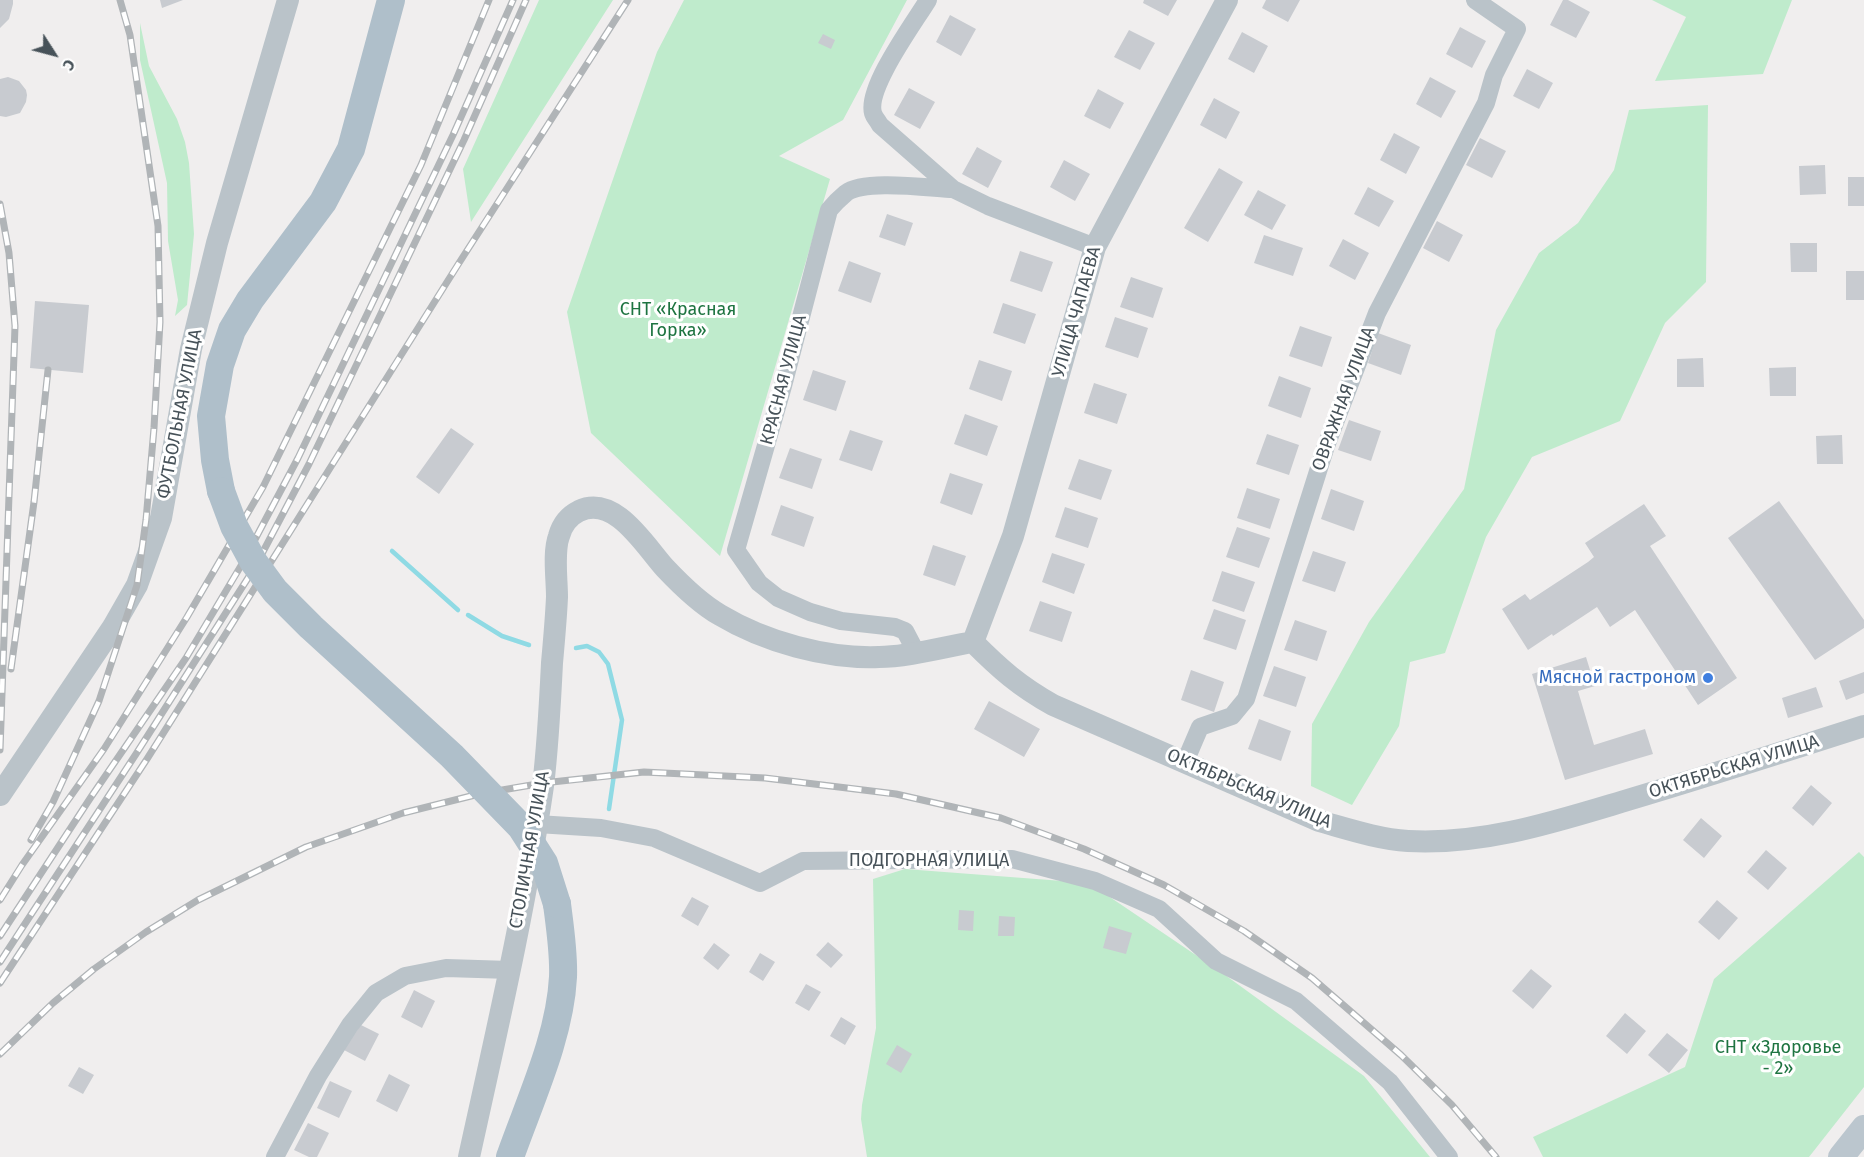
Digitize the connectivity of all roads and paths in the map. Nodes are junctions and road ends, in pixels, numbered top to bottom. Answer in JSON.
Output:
{"nodes":[{"id":1,"x":288,"y":0,"type":"edge"},
{"id":2,"x":391,"y":0,"type":"edge"},
{"id":3,"x":928,"y":0,"type":"edge"},
{"id":4,"x":1227,"y":0,"type":"edge"},
{"id":5,"x":1475,"y":0,"type":"edge"},
{"id":6,"x":953,"y":189,"type":"junction"},
{"id":7,"x":1095,"y":248,"type":"junction"},
{"id":8,"x":973,"y":642,"type":"junction"},
{"id":9,"x":916,"y":652,"type":"junction"},
{"id":10,"x":1864,"y":726,"type":"edge"},
{"id":11,"x":1185,"y":762,"type":"junction"},
{"id":12,"x":0,"y":795,"type":"edge"},
{"id":13,"x":537,"y":824,"type":"junction"},
{"id":14,"x":510,"y":970,"type":"junction"},
{"id":15,"x":1864,"y":1128,"type":"edge"},
{"id":16,"x":275,"y":1157,"type":"edge"},
{"id":17,"x":469,"y":1157,"type":"edge"},
{"id":18,"x":510,"y":1157,"type":"edge"},
{"id":19,"x":1449,"y":1157,"type":"edge"},
{"id":20,"x":1841,"y":1157,"type":"edge"}],
"edges":[{"from":1,"to":12,"type":"street","name":"ФУТБОЛЬНАЯ УЛИЦА"},
{"from":2,"to":18,"type":"main road","bridge":true},
{"from":3,"to":6,"type":"street"},
{"from":4,"to":7,"type":"street","name":"УЛИЦА ЧАПАЕВА"},
{"from":5,"to":11,"type":"street","name":"ОВРАЖНАЯ УЛИЦА"},
{"from":6,"to":7,"type":"street"},
{"from":6,"to":9,"type":"street","name":"КРАСНАЯ УЛИЦА"},
{"from":7,"to":8,"type":"street","name":"УЛИЦА ЧАПАЕВА"},
{"from":8,"to":9,"type":"street"},
{"from":8,"to":11,"type":"street","name":"ОКТЯБРЬСКАЯ УЛИЦА"},
{"from":9,"to":13,"type":"street","name":"СТОЛИЧНАЯ УЛИЦА"},
{"from":10,"to":11,"type":"street","name":"ОКТЯБРЬСКАЯ УЛИЦА"},
{"from":13,"to":14,"type":"street","name":"СТОЛИЧНАЯ УЛИЦА"},
{"from":13,"to":19,"type":"street","name":"ПОДГОРНАЯ УЛИЦА"},
{"from":14,"to":16,"type":"street"},
{"from":14,"to":17,"type":"street","name":"СТОЛИЧНАЯ УЛИЦА"},
{"from":15,"to":20,"type":"main road"}]}
